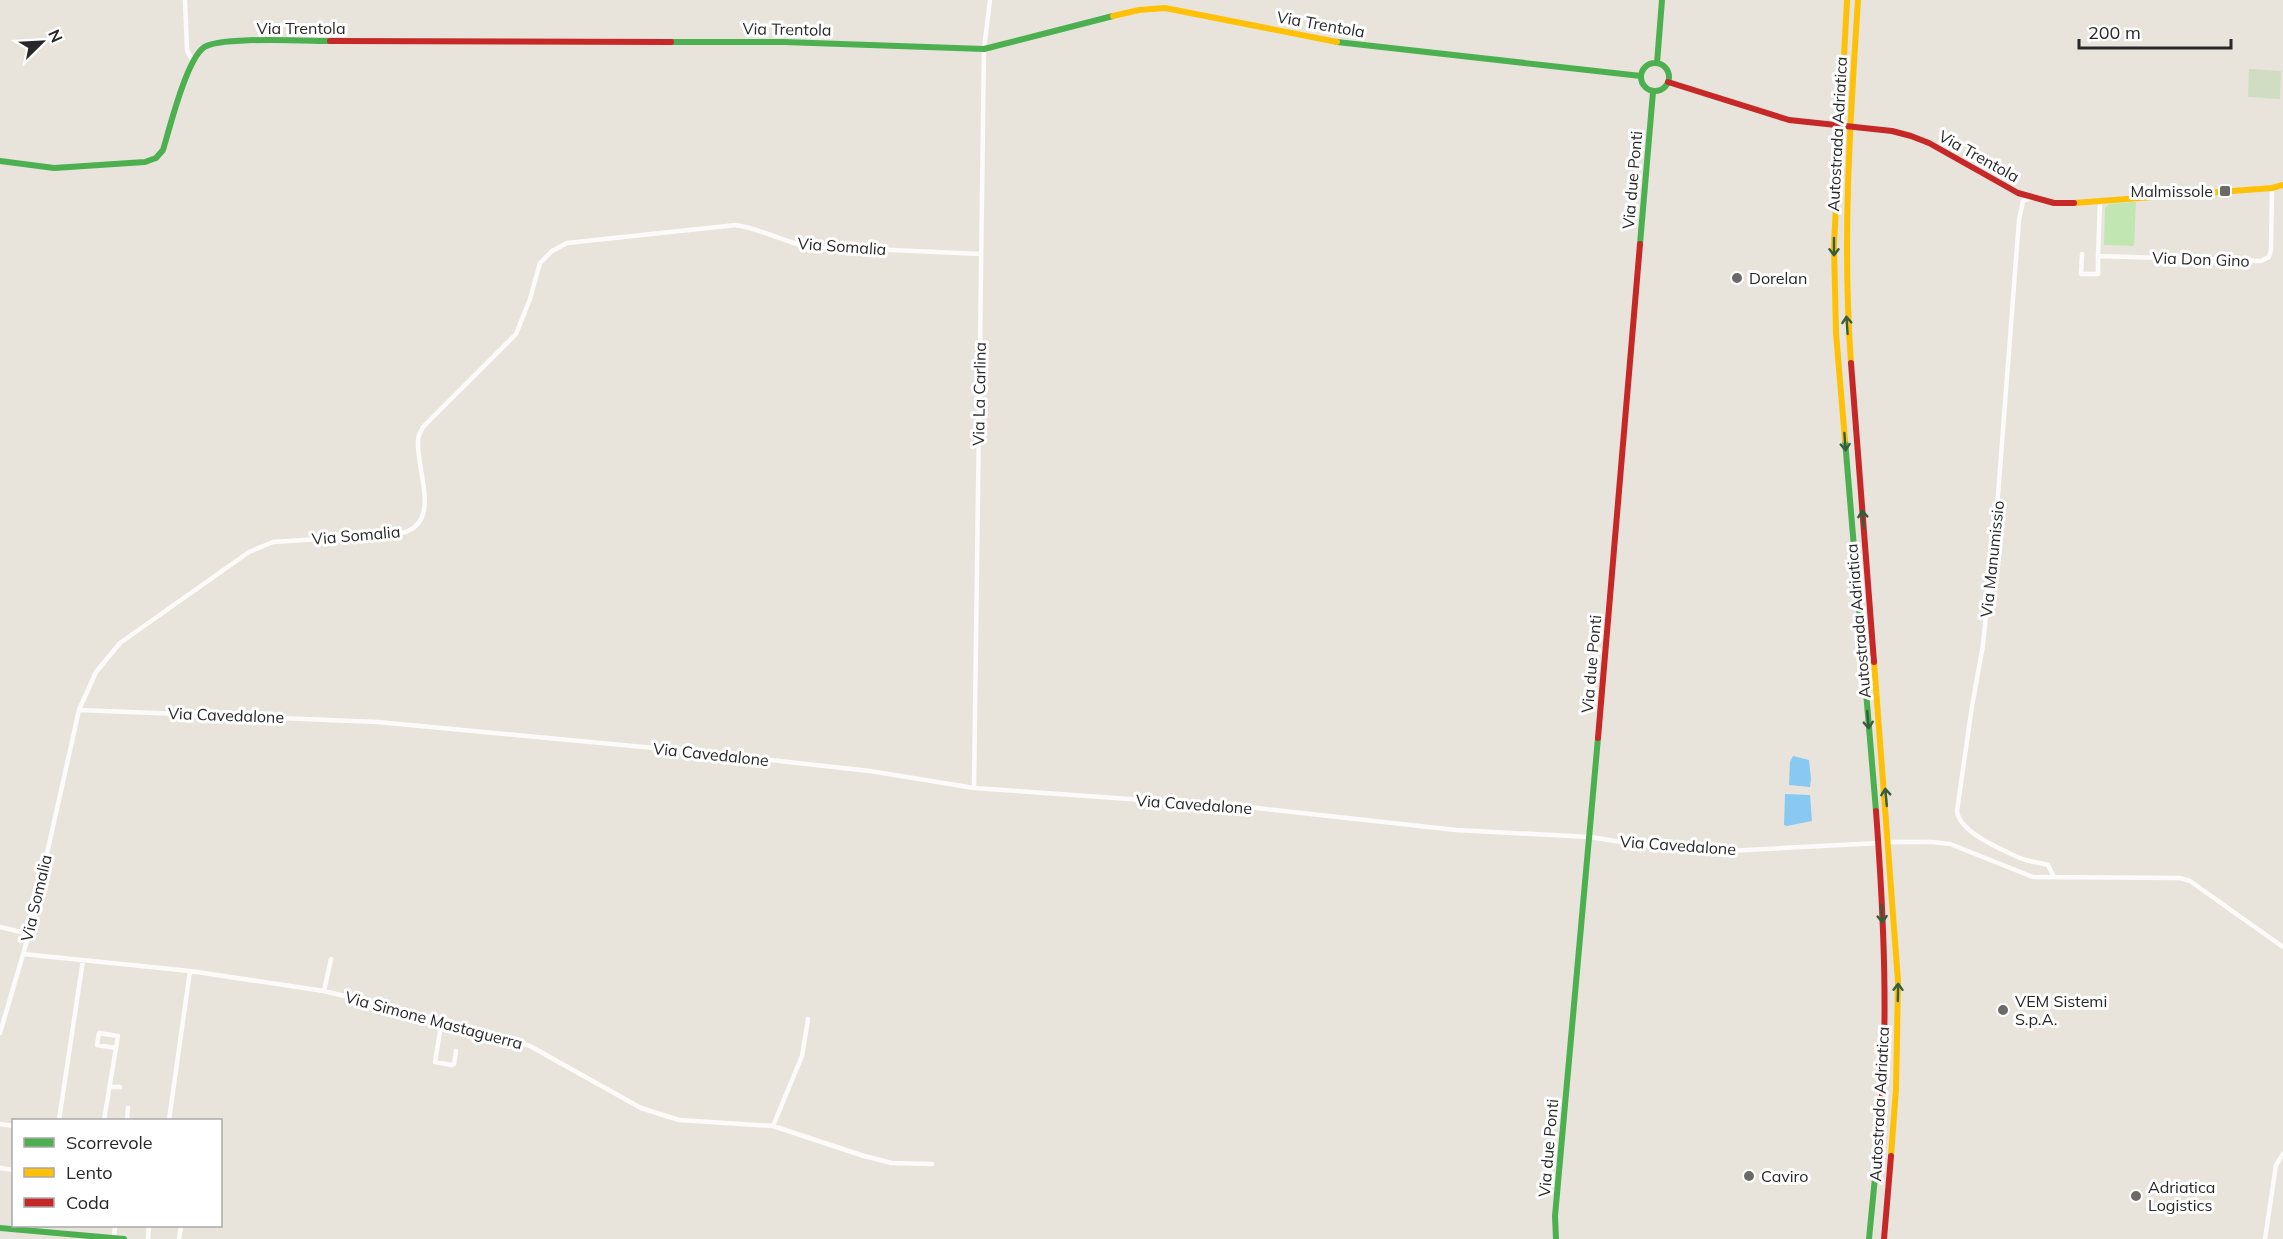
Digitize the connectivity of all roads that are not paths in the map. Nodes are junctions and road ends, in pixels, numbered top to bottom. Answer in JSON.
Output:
{"nodes":[{"id":1,"x":185,"y":0,"type":"edge"},
{"id":2,"x":990,"y":0,"type":"edge"},
{"id":3,"x":1662,"y":0,"type":"edge"},
{"id":4,"x":1847,"y":0,"type":"edge"},
{"id":5,"x":1858,"y":0,"type":"edge"},
{"id":6,"x":984,"y":49,"type":"junction"},
{"id":7,"x":193,"y":62,"type":"junction"},
{"id":8,"x":1657,"y":63,"type":"junction"},
{"id":9,"x":1641,"y":76,"type":"junction"},
{"id":10,"x":1668,"y":82,"type":"junction"},
{"id":11,"x":1653,"y":92,"type":"junction"},
{"id":12,"x":0,"y":161,"type":"edge"},
{"id":13,"x":2283,"y":185,"type":"edge"},
{"id":14,"x":2272,"y":188,"type":"junction"},
{"id":15,"x":2041,"y":200,"type":"junction"},
{"id":16,"x":2100,"y":201,"type":"junction"},
{"id":17,"x":981,"y":254,"type":"junction"},
{"id":18,"x":2082,"y":254,"type":"dead end"},
{"id":19,"x":2098,"y":256,"type":"junction"},
{"id":20,"x":79,"y":710,"type":"junction"},
{"id":21,"x":974,"y":788,"type":"junction"},
{"id":22,"x":1590,"y":837,"type":"junction"},
{"id":23,"x":2054,"y":877,"type":"junction"},
{"id":24,"x":0,"y":927,"type":"edge"},
{"id":25,"x":29,"y":934,"type":"junction"},
{"id":26,"x":2283,"y":947,"type":"edge"},
{"id":27,"x":23,"y":954,"type":"junction"},
{"id":28,"x":331,"y":959,"type":"dead end"},
{"id":29,"x":83,"y":960,"type":"junction"},
{"id":30,"x":190,"y":971,"type":"junction"},
{"id":31,"x":324,"y":991,"type":"junction"},
{"id":32,"x":442,"y":1019,"type":"junction"},
{"id":33,"x":808,"y":1019,"type":"dead end"},
{"id":34,"x":0,"y":1033,"type":"edge"},
{"id":35,"x":116,"y":1048,"type":"junction"},
{"id":36,"x":456,"y":1051,"type":"dead end"},
{"id":37,"x":110,"y":1087,"type":"junction"},
{"id":38,"x":120,"y":1087,"type":"dead end"},
{"id":39,"x":128,"y":1108,"type":"dead end"},
{"id":40,"x":60,"y":1119,"type":"edge"},
{"id":41,"x":104,"y":1119,"type":"edge"},
{"id":42,"x":127,"y":1119,"type":"edge"},
{"id":43,"x":168,"y":1119,"type":"edge"},
{"id":44,"x":773,"y":1126,"type":"junction"},
{"id":45,"x":2283,"y":1154,"type":"edge"},
{"id":46,"x":932,"y":1164,"type":"dead end"},
{"id":47,"x":0,"y":1228,"type":"edge"},
{"id":48,"x":114,"y":1238,"type":"edge"},
{"id":49,"x":124,"y":1239,"type":"edge"},
{"id":50,"x":1556,"y":1239,"type":"edge"},
{"id":51,"x":1869,"y":1239,"type":"edge"},
{"id":52,"x":1884,"y":1239,"type":"edge"},
{"id":53,"x":2265,"y":1239,"type":"edge"}],
"edges":[{"from":1,"to":7,"type":"street"},
{"from":2,"to":6,"type":"street","name":"Via La Carlina"},
{"from":3,"to":8,"type":"main road"},
{"from":4,"to":51,"type":"main road","name":"Autostrada Adriatica","one_way":true},
{"from":52,"to":5,"type":"main road","name":"Autostrada Adriatica","one_way":true},
{"from":6,"to":7,"type":"main road","name":"Via Trentola"},
{"from":6,"to":9,"type":"main road","name":"Via Trentola"},
{"from":6,"to":17,"type":"street","name":"Via La Carlina"},
{"from":7,"to":12,"type":"main road","name":"Via Trentola"},
{"from":8,"to":9,"type":"main road"},
{"from":8,"to":10,"type":"main road"},
{"from":9,"to":11,"type":"main road"},
{"from":10,"to":11,"type":"main road"},
{"from":10,"to":15,"type":"main road","name":"Via Trentola"},
{"from":11,"to":22,"type":"main road","name":"Via due Ponti"},
{"from":13,"to":14,"type":"main road","name":"Via Trentola"},
{"from":14,"to":16,"type":"main road","name":"Via Trentola"},
{"from":14,"to":19,"type":"street","name":"Via Don Gino"},
{"from":15,"to":16,"type":"main road","name":"Via Trentola"},
{"from":15,"to":23,"type":"street","name":"Via Manumissio"},
{"from":16,"to":19,"type":"street"},
{"from":17,"to":20,"type":"street","name":"Via Somalia"},
{"from":17,"to":21,"type":"street","name":"Via La Carlina"},
{"from":18,"to":19,"type":"street"},
{"from":20,"to":21,"type":"street","name":"Via Cavedalone"},
{"from":20,"to":25,"type":"street","name":"Via Somalia"},
{"from":21,"to":22,"type":"street","name":"Via Cavedalone"},
{"from":22,"to":23,"type":"street","name":"Via Cavedalone"},
{"from":22,"to":50,"type":"main road","name":"Via due Ponti"},
{"from":23,"to":26,"type":"street","name":"Via Cavedalone"},
{"from":24,"to":25,"type":"street"},
{"from":25,"to":27,"type":"street","name":"Via Somalia"},
{"from":27,"to":29,"type":"street","name":"Via Simone Mastaguerra"},
{"from":27,"to":34,"type":"street","name":"Via Somalia"},
{"from":28,"to":31,"type":"street"},
{"from":29,"to":30,"type":"street","name":"Via Simone Mastaguerra"},
{"from":29,"to":40,"type":"street"},
{"from":30,"to":31,"type":"street","name":"Via Simone Mastaguerra"},
{"from":30,"to":43,"type":"street"},
{"from":31,"to":32,"type":"street","name":"Via Simone Mastaguerra"},
{"from":32,"to":36,"type":"street"},
{"from":32,"to":44,"type":"street","name":"Via Simone Mastaguerra"},
{"from":33,"to":44,"type":"street"},
{"from":35,"to":35,"type":"street"},
{"from":35,"to":37,"type":"street"},
{"from":37,"to":38,"type":"street"},
{"from":37,"to":41,"type":"street"},
{"from":39,"to":42,"type":"street"},
{"from":44,"to":46,"type":"street","name":"Via Simone Mastaguerra"},
{"from":45,"to":53,"type":"street"},
{"from":47,"to":48,"type":"main road"},
{"from":48,"to":49,"type":"main road"}]}
